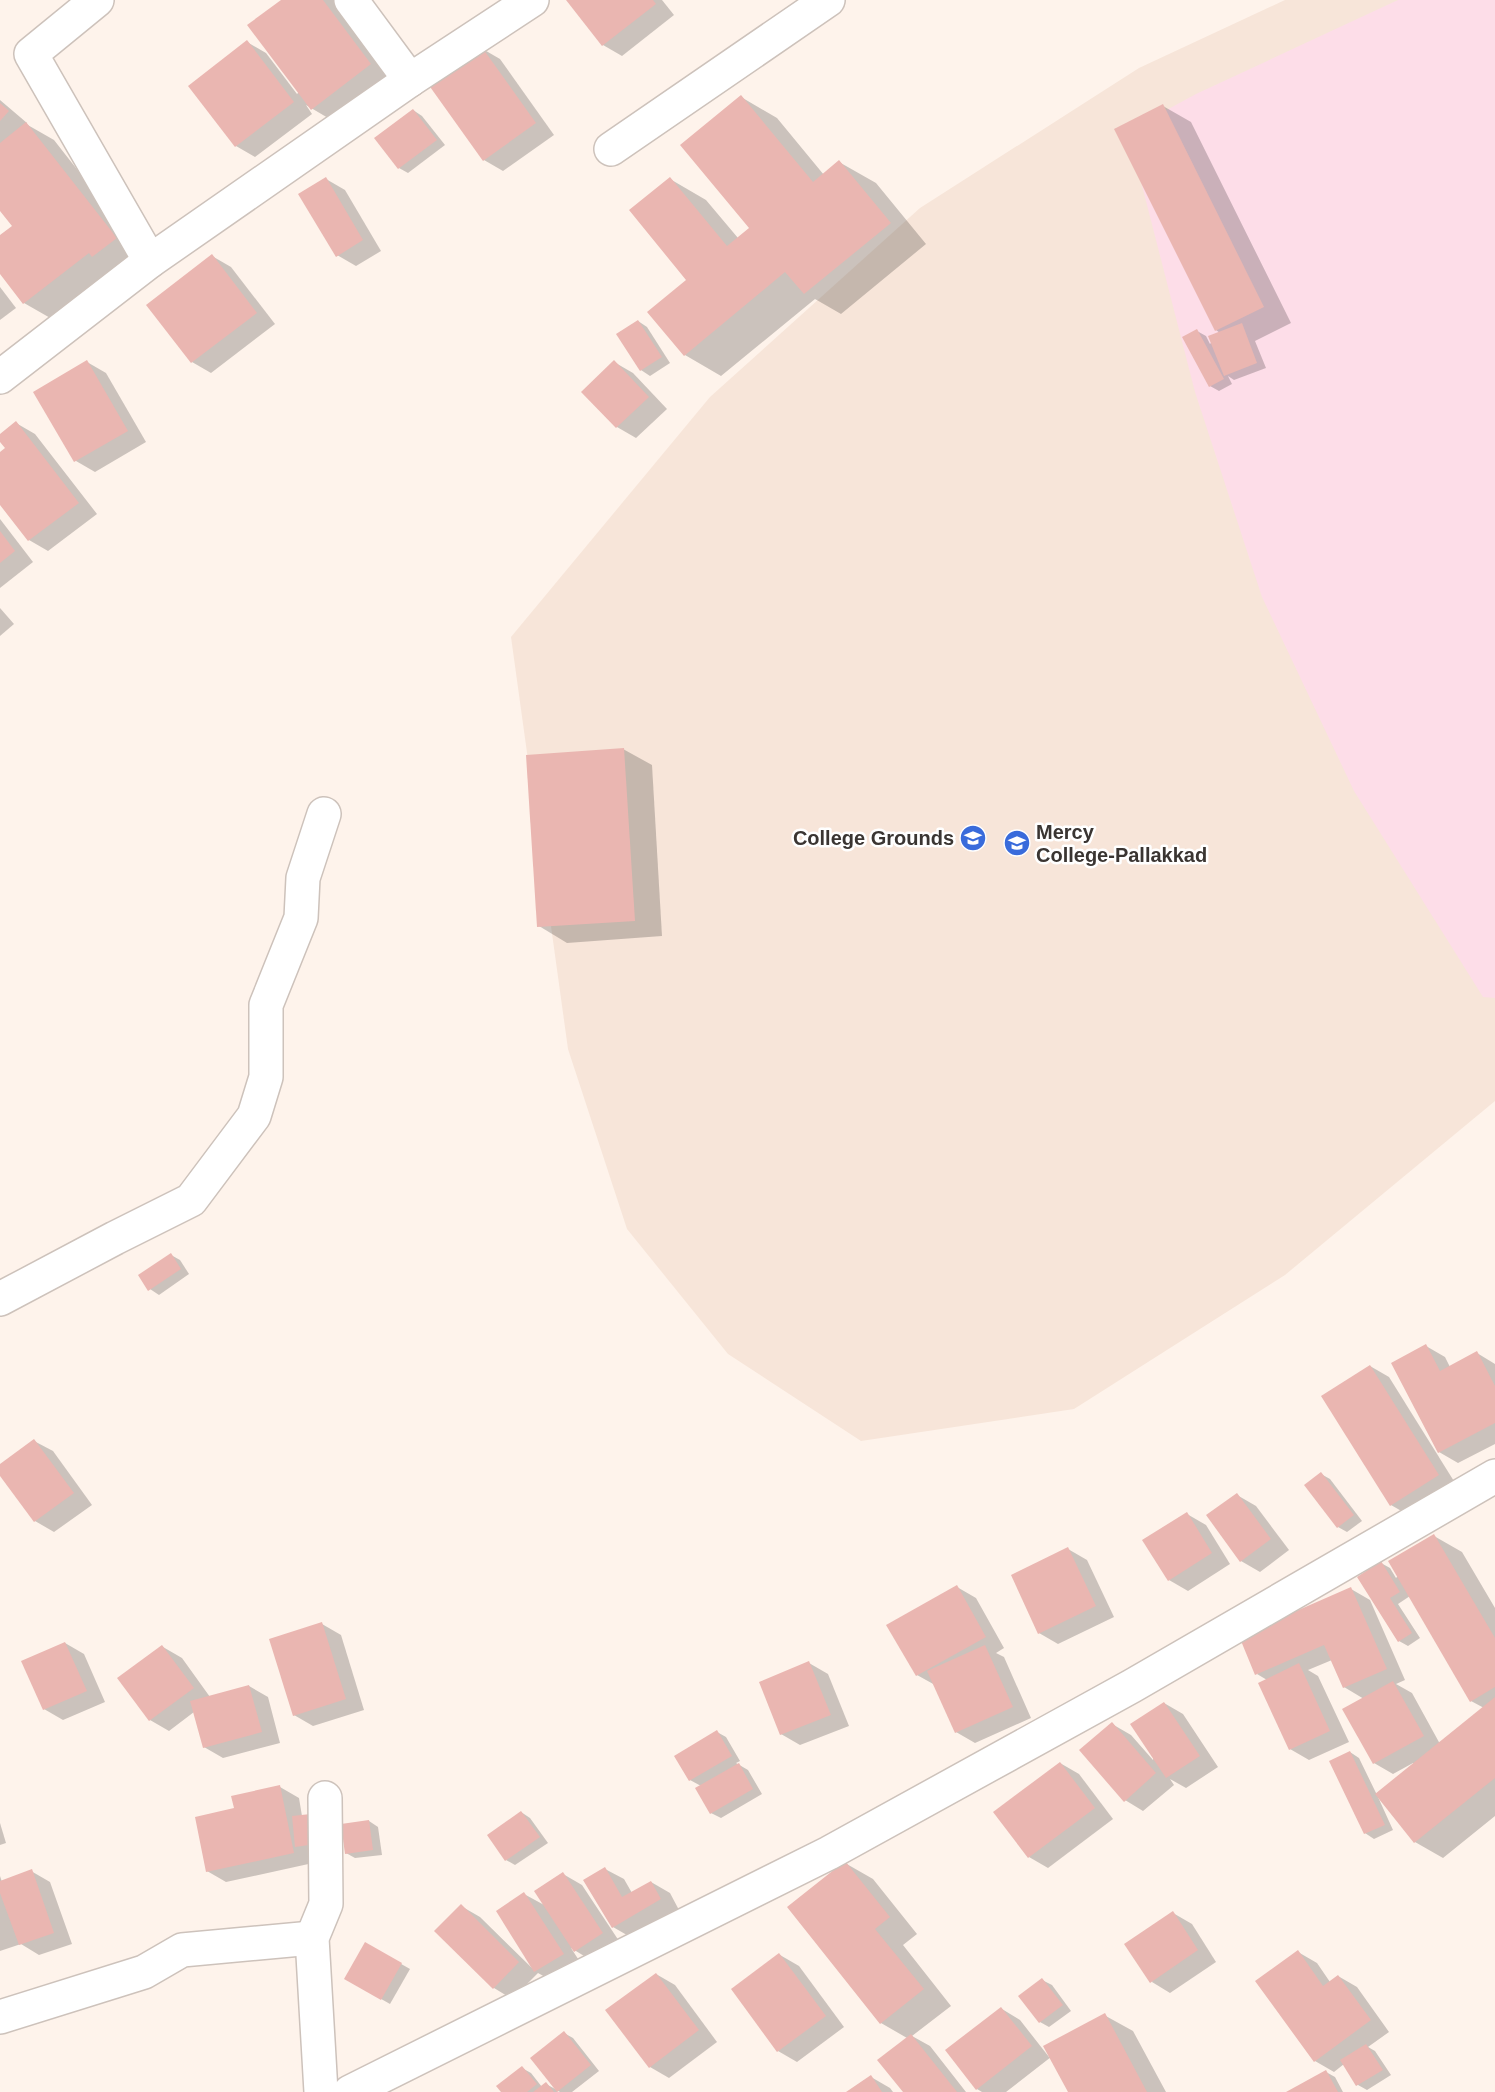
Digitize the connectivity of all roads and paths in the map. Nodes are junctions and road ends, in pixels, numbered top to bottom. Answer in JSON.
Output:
{"nodes":[{"id":1,"x":97,"y":0,"type":"edge"},
{"id":2,"x":351,"y":0,"type":"edge"},
{"id":3,"x":532,"y":0,"type":"edge"},
{"id":4,"x":828,"y":0,"type":"edge"},
{"id":5,"x":410,"y":80,"type":"junction"},
{"id":6,"x":611,"y":149,"type":"dead end"},
{"id":7,"x":150,"y":261,"type":"junction"},
{"id":8,"x":0,"y":377,"type":"edge"},
{"id":9,"x":324,"y":814,"type":"dead end"},
{"id":10,"x":0,"y":1299,"type":"edge"},
{"id":11,"x":1495,"y":1476,"type":"edge"},
{"id":12,"x":325,"y":1798,"type":"dead end"},
{"id":13,"x":312,"y":1938,"type":"junction"},
{"id":14,"x":0,"y":2017,"type":"edge"},
{"id":15,"x":321,"y":2092,"type":"edge"},
{"id":16,"x":350,"y":2092,"type":"edge"}],
"edges":[{"from":1,"to":7,"type":"street"},
{"from":2,"to":5,"type":"street"},
{"from":3,"to":5,"type":"street"},
{"from":4,"to":6,"type":"street"},
{"from":5,"to":7,"type":"street"},
{"from":7,"to":8,"type":"street"},
{"from":9,"to":10,"type":"street"},
{"from":11,"to":16,"type":"street"},
{"from":12,"to":13,"type":"street"},
{"from":13,"to":14,"type":"street"},
{"from":13,"to":15,"type":"street"}]}
